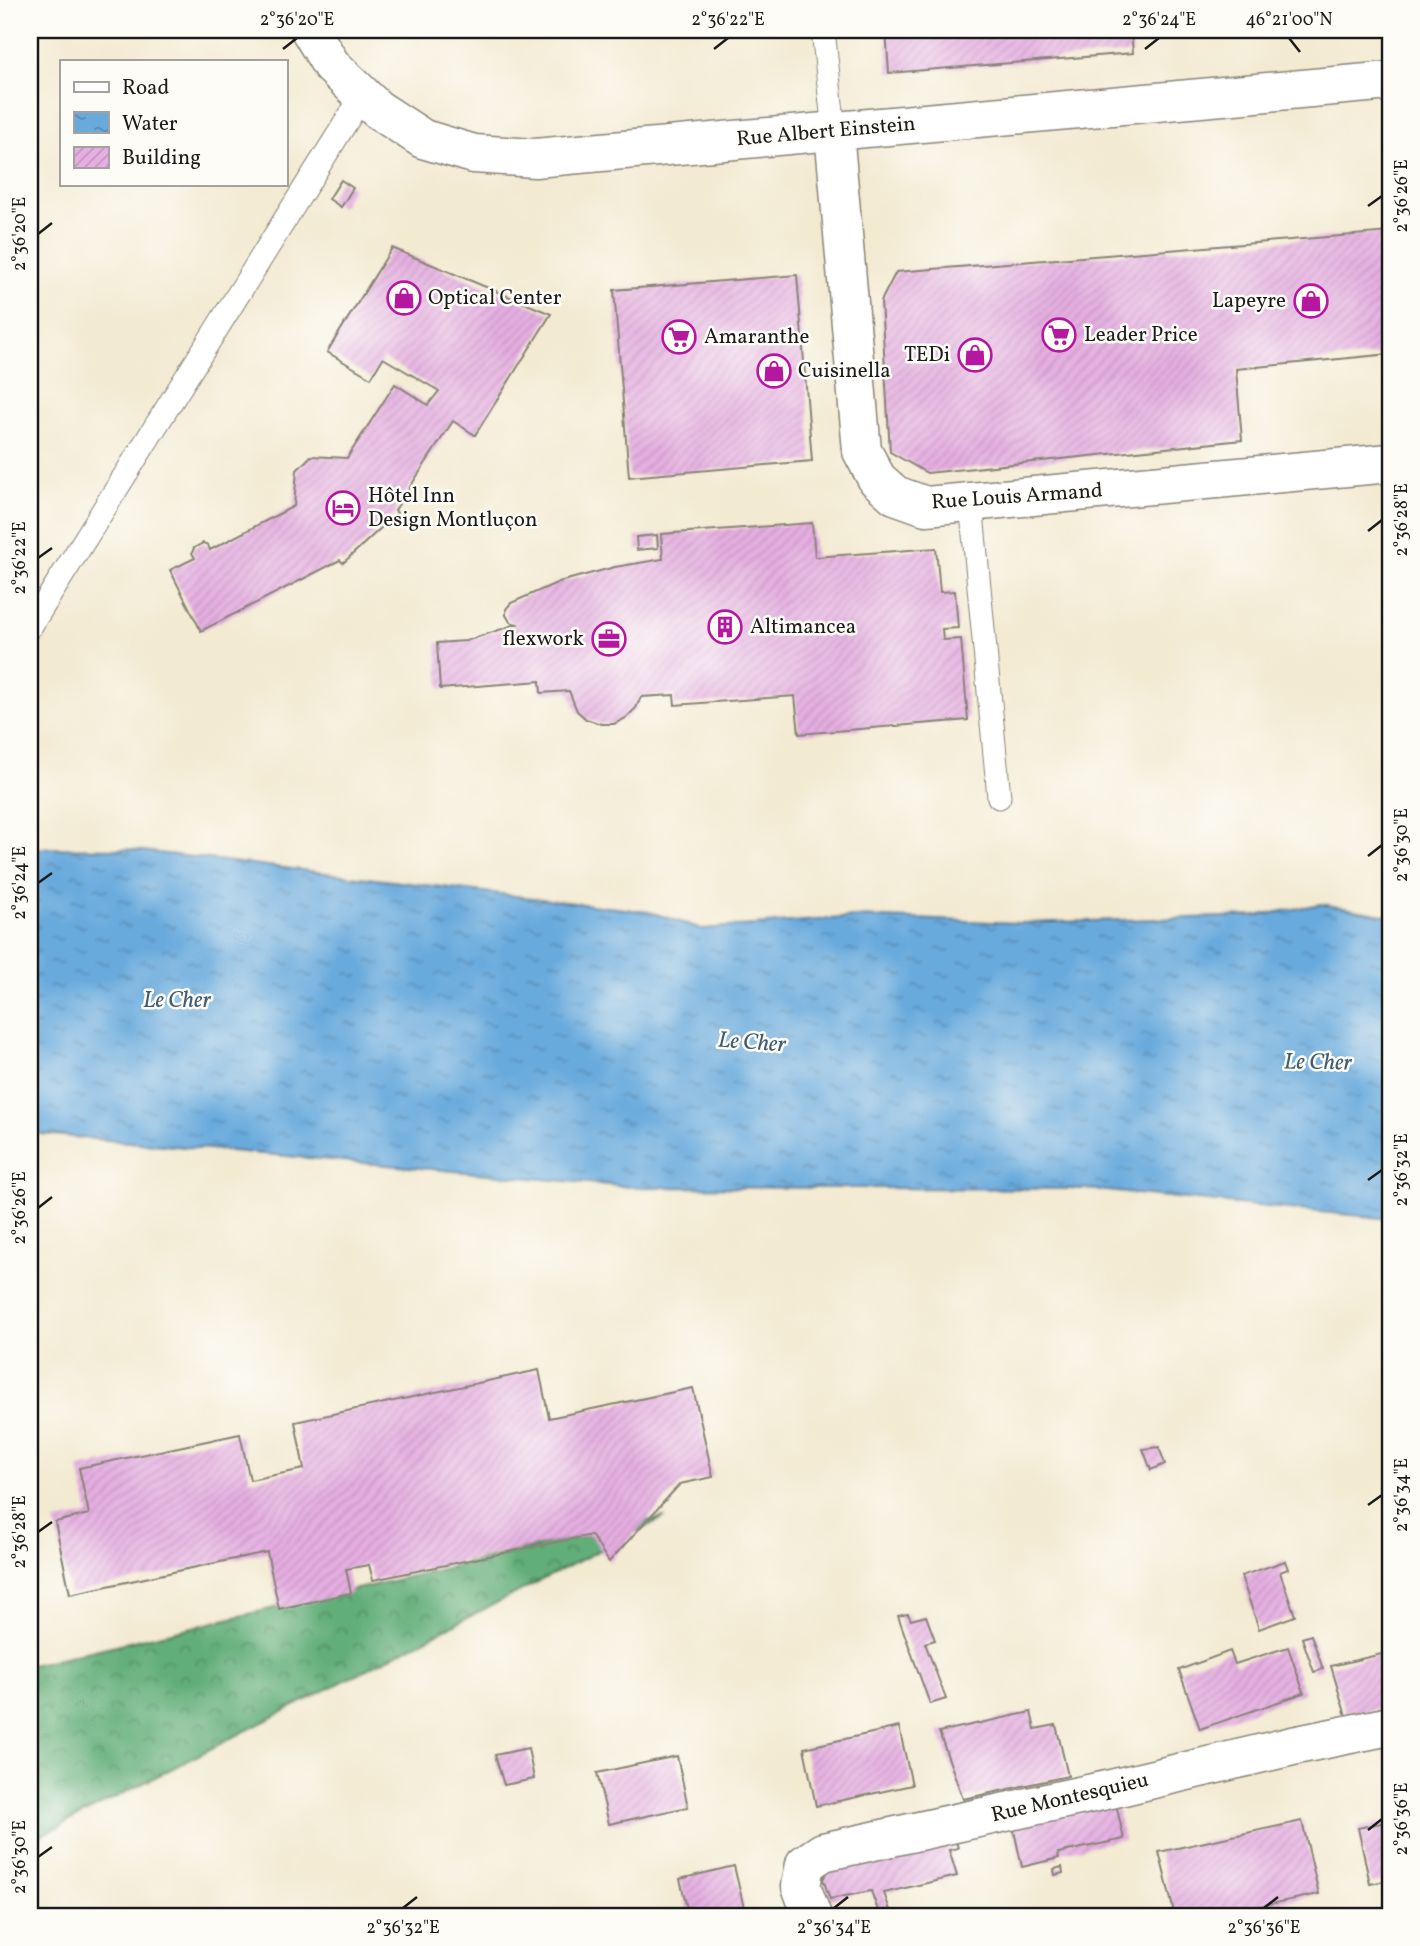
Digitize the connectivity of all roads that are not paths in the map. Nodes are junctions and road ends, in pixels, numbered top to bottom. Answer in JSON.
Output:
{"nodes":[{"id":1,"x":310,"y":30,"type":"edge"},
{"id":2,"x":823,"y":30,"type":"edge"},
{"id":3,"x":1390,"y":81,"type":"edge"},
{"id":4,"x":363,"y":95,"type":"junction"},
{"id":5,"x":834,"y":131,"type":"junction"},
{"id":6,"x":1390,"y":463,"type":"edge"},
{"id":7,"x":971,"y":503,"type":"junction"},
{"id":8,"x":56,"y":588,"type":"junction"},
{"id":9,"x":30,"y":596,"type":"edge"},
{"id":10,"x":30,"y":627,"type":"edge"},
{"id":11,"x":999,"y":797,"type":"dead end"},
{"id":12,"x":1390,"y":1726,"type":"edge"},
{"id":13,"x":812,"y":1916,"type":"edge"}],
"edges":[{"from":1,"to":4,"type":"street","name":"Rue Albert Einstein"},
{"from":2,"to":5,"type":"lane"},
{"from":3,"to":5,"type":"street","name":"Rue Albert Einstein"},
{"from":4,"to":5,"type":"street","name":"Rue Albert Einstein"},
{"from":4,"to":8,"type":"lane"},
{"from":5,"to":7,"type":"street","name":"Rue Louis Armand"},
{"from":6,"to":7,"type":"street","name":"Rue Louis Armand"},
{"from":7,"to":11,"type":"lane"},
{"from":8,"to":9,"type":"lane"},
{"from":8,"to":10,"type":"lane"},
{"from":12,"to":13,"type":"street","name":"Rue Montesquieu"}]}
